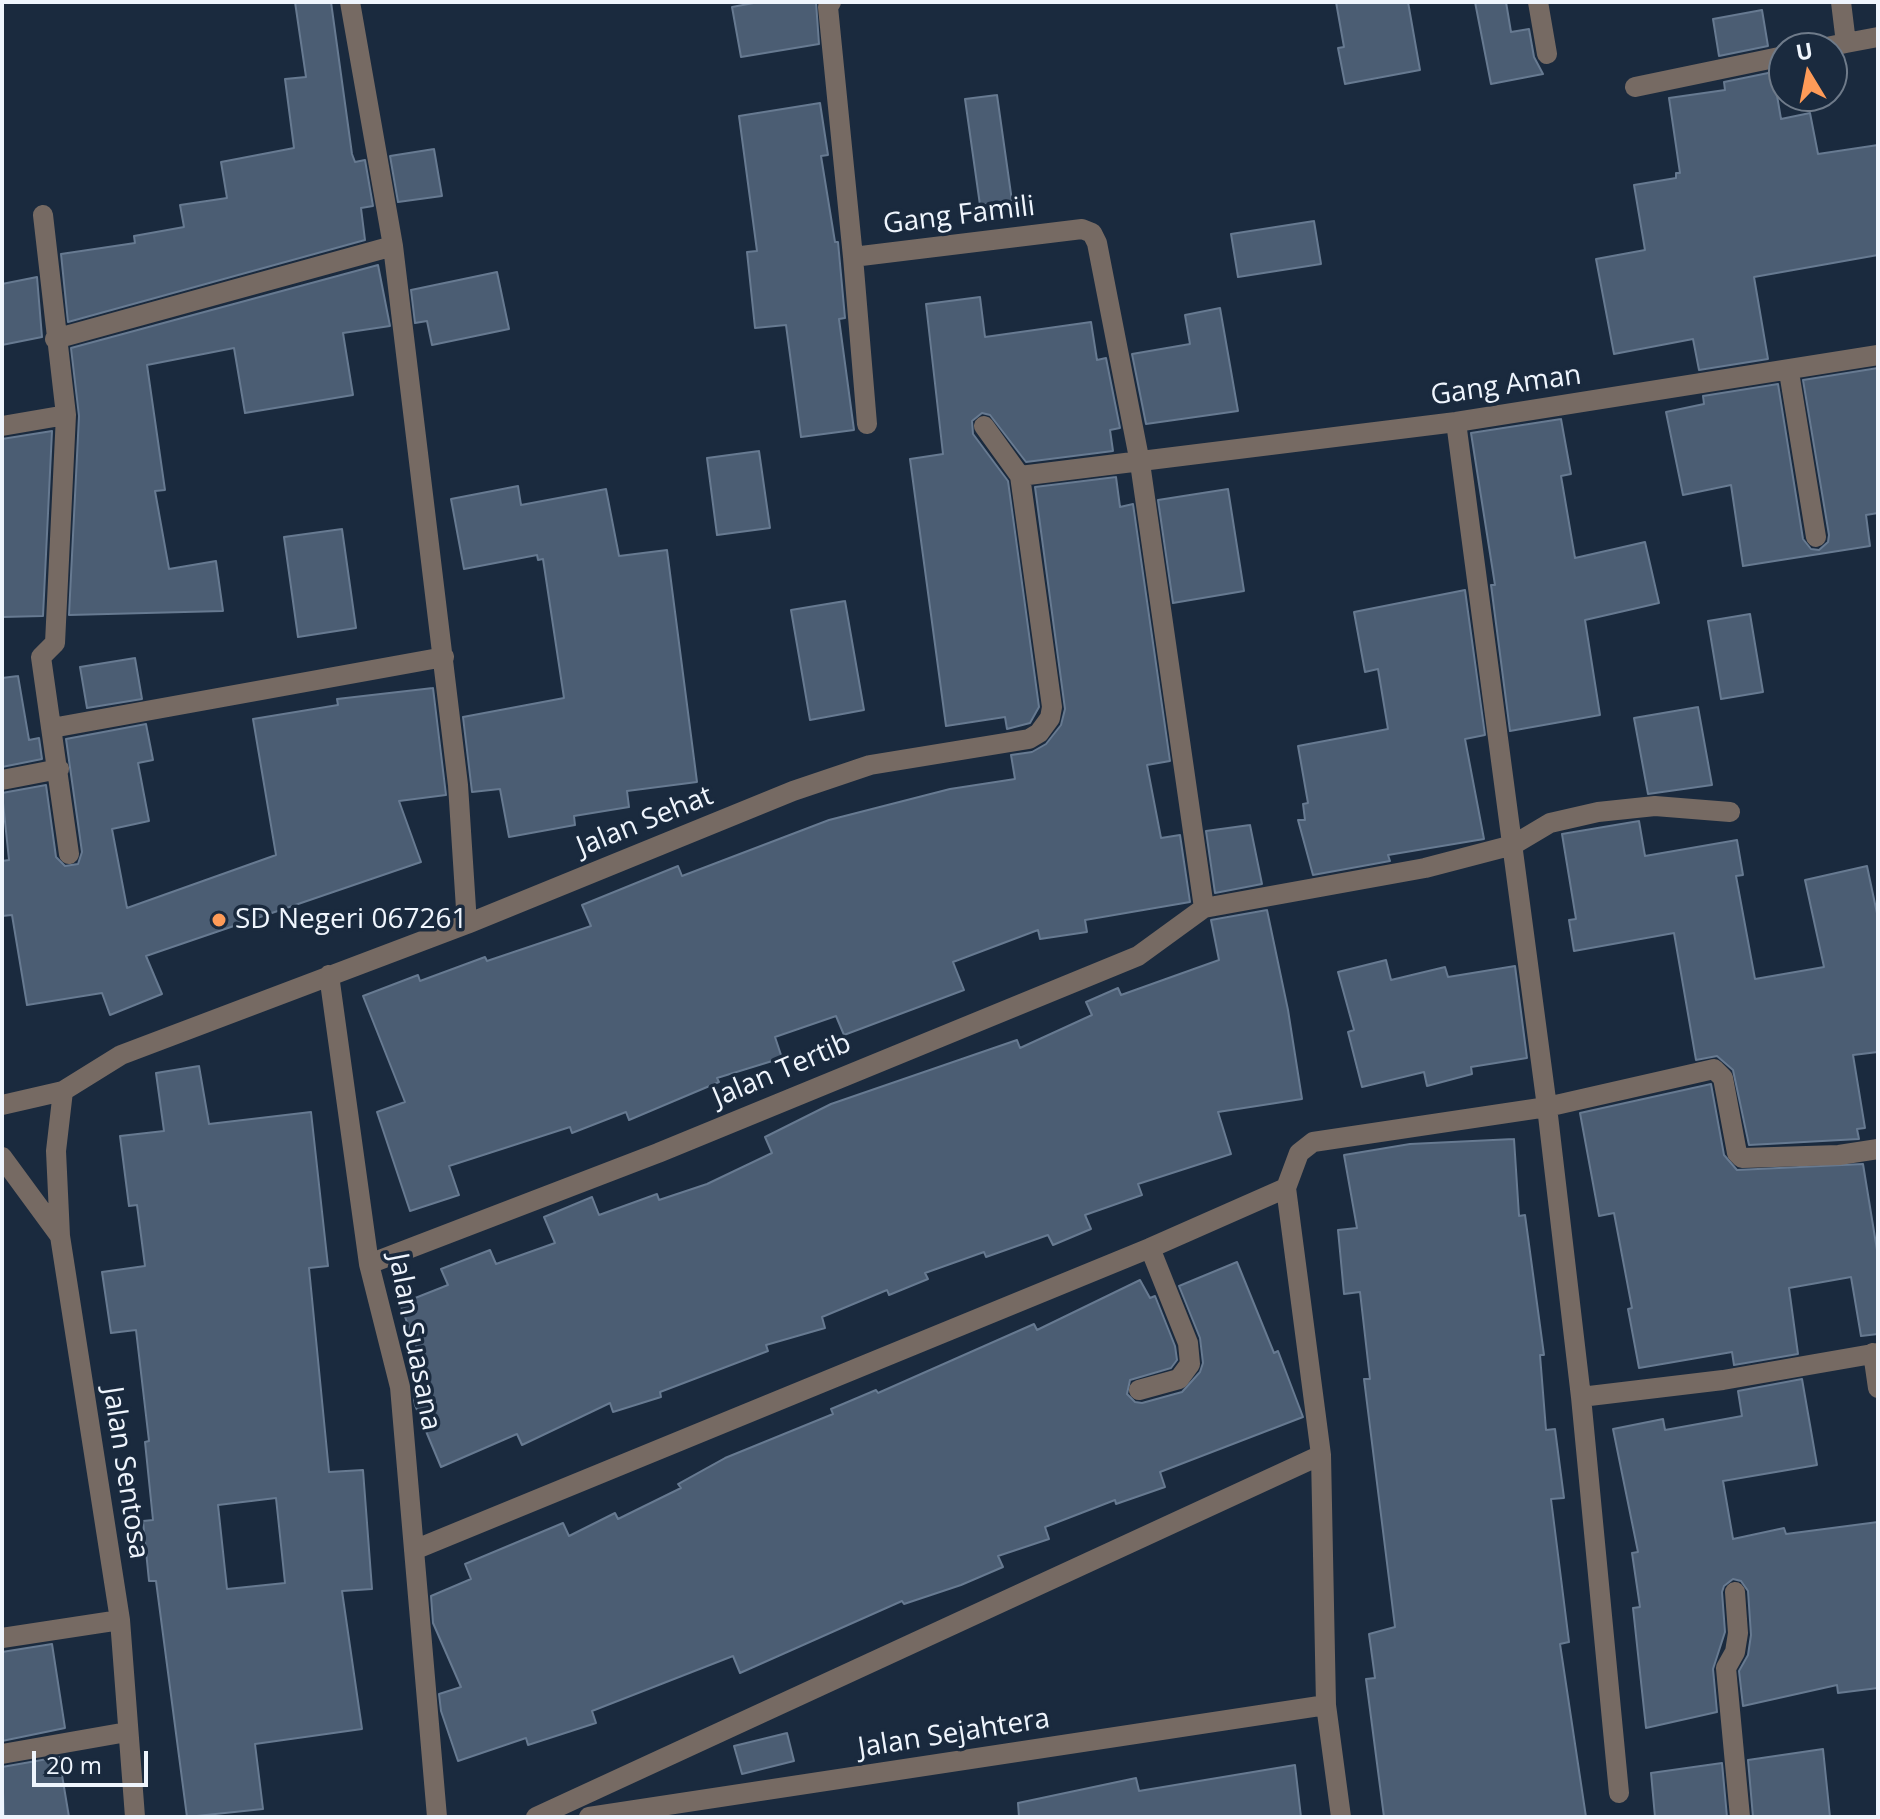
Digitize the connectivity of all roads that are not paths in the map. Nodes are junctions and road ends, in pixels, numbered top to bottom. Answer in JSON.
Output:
{"nodes":[{"id":1,"x":350,"y":2,"type":"edge"},
{"id":2,"x":831,"y":2,"type":"edge"},
{"id":3,"x":1538,"y":2,"type":"edge"},
{"id":4,"x":1841,"y":2,"type":"edge"},
{"id":5,"x":1845,"y":32,"type":"edge"},
{"id":6,"x":1878,"y":37,"type":"edge"},
{"id":7,"x":1848,"y":43,"type":"edge"},
{"id":8,"x":1547,"y":54,"type":"dead end"},
{"id":9,"x":1768,"y":59,"type":"edge"},
{"id":10,"x":1635,"y":87,"type":"dead end"},
{"id":11,"x":43,"y":215,"type":"dead end"},
{"id":12,"x":393,"y":246,"type":"junction"},
{"id":13,"x":853,"y":257,"type":"junction"},
{"id":14,"x":55,"y":339,"type":"junction"},
{"id":15,"x":1878,"y":355,"type":"edge"},
{"id":16,"x":1789,"y":372,"type":"junction"},
{"id":17,"x":66,"y":415,"type":"junction"},
{"id":18,"x":1456,"y":422,"type":"junction"},
{"id":19,"x":867,"y":424,"type":"dead end"},
{"id":20,"x":2,"y":426,"type":"edge"},
{"id":21,"x":984,"y":426,"type":"dead end"},
{"id":22,"x":1140,"y":463,"type":"junction"},
{"id":23,"x":1020,"y":476,"type":"junction"},
{"id":24,"x":1816,"y":537,"type":"dead end"},
{"id":25,"x":444,"y":657,"type":"junction"},
{"id":26,"x":52,"y":728,"type":"junction"},
{"id":27,"x":59,"y":769,"type":"junction"},
{"id":28,"x":2,"y":780,"type":"edge"},
{"id":29,"x":1730,"y":812,"type":"dead end"},
{"id":30,"x":1513,"y":845,"type":"junction"},
{"id":31,"x":69,"y":854,"type":"dead end"},
{"id":32,"x":1204,"y":908,"type":"junction"},
{"id":33,"x":467,"y":924,"type":"junction"},
{"id":34,"x":329,"y":975,"type":"junction"},
{"id":35,"x":63,"y":1091,"type":"junction"},
{"id":36,"x":2,"y":1105,"type":"edge"},
{"id":37,"x":1547,"y":1107,"type":"junction"},
{"id":38,"x":1878,"y":1149,"type":"edge"},
{"id":39,"x":2,"y":1157,"type":"edge"},
{"id":40,"x":1286,"y":1188,"type":"junction"},
{"id":41,"x":60,"y":1236,"type":"junction"},
{"id":42,"x":1150,"y":1248,"type":"junction"},
{"id":43,"x":369,"y":1264,"type":"junction"},
{"id":44,"x":1875,"y":1353,"type":"edge"},
{"id":45,"x":1878,"y":1388,"type":"edge"},
{"id":46,"x":1139,"y":1390,"type":"dead end"},
{"id":47,"x":1581,"y":1397,"type":"junction"},
{"id":48,"x":1321,"y":1455,"type":"junction"},
{"id":49,"x":414,"y":1550,"type":"junction"},
{"id":50,"x":1735,"y":1592,"type":"dead end"},
{"id":51,"x":120,"y":1620,"type":"junction"},
{"id":52,"x":2,"y":1638,"type":"edge"},
{"id":53,"x":1326,"y":1705,"type":"junction"},
{"id":54,"x":127,"y":1732,"type":"junction"},
{"id":55,"x":2,"y":1754,"type":"edge"},
{"id":56,"x":1619,"y":1793,"type":"dead end"},
{"id":57,"x":135,"y":1817,"type":"edge"},
{"id":58,"x":437,"y":1817,"type":"edge"},
{"id":59,"x":536,"y":1817,"type":"edge"},
{"id":60,"x":589,"y":1817,"type":"edge"},
{"id":61,"x":1341,"y":1817,"type":"edge"},
{"id":62,"x":1740,"y":1817,"type":"edge"}],
"edges":[{"from":1,"to":12,"type":"street"},
{"from":2,"to":13,"type":"street","name":"Gang Famili"},
{"from":3,"to":8,"type":"street"},
{"from":4,"to":5,"type":"street"},
{"from":6,"to":7,"type":"street"},
{"from":9,"to":10,"type":"street"},
{"from":11,"to":14,"type":"street"},
{"from":12,"to":14,"type":"street"},
{"from":12,"to":25,"type":"street"},
{"from":13,"to":19,"type":"street"},
{"from":13,"to":22,"type":"street","name":"Gang Famili"},
{"from":14,"to":17,"type":"street"},
{"from":15,"to":16,"type":"street","name":"Gang Aman"},
{"from":16,"to":18,"type":"street","name":"Gang Aman"},
{"from":16,"to":24,"type":"street"},
{"from":17,"to":20,"type":"street"},
{"from":17,"to":26,"type":"street"},
{"from":18,"to":22,"type":"street","name":"Gang Aman"},
{"from":18,"to":30,"type":"street"},
{"from":21,"to":23,"type":"street"},
{"from":22,"to":23,"type":"street"},
{"from":22,"to":32,"type":"street"},
{"from":23,"to":33,"type":"street","name":"Jalan Sehat"},
{"from":25,"to":26,"type":"street"},
{"from":25,"to":33,"type":"street"},
{"from":26,"to":27,"type":"street"},
{"from":27,"to":28,"type":"street"},
{"from":27,"to":31,"type":"street"},
{"from":29,"to":30,"type":"street"},
{"from":30,"to":32,"type":"street"},
{"from":30,"to":37,"type":"street"},
{"from":32,"to":43,"type":"street","name":"Jalan Tertib"},
{"from":33,"to":34,"type":"street","name":"Jalan Sehat"},
{"from":34,"to":35,"type":"street","name":"Jalan Sehat"},
{"from":34,"to":43,"type":"street","name":"Jalan Suasana"},
{"from":35,"to":36,"type":"street","name":"Jalan Sehat"},
{"from":35,"to":41,"type":"street"},
{"from":37,"to":38,"type":"street"},
{"from":37,"to":40,"type":"street"},
{"from":37,"to":47,"type":"street"},
{"from":39,"to":41,"type":"street","name":"Jalan Sentosa"},
{"from":40,"to":42,"type":"street"},
{"from":40,"to":48,"type":"street"},
{"from":41,"to":51,"type":"street","name":"Jalan Sentosa"},
{"from":42,"to":46,"type":"street"},
{"from":42,"to":49,"type":"street"},
{"from":43,"to":49,"type":"street","name":"Jalan Suasana"},
{"from":44,"to":45,"type":"street"},
{"from":44,"to":47,"type":"street"},
{"from":47,"to":56,"type":"street"},
{"from":48,"to":53,"type":"street"},
{"from":48,"to":59,"type":"street"},
{"from":49,"to":58,"type":"street","name":"Jalan Suasana"},
{"from":50,"to":62,"type":"street"},
{"from":51,"to":52,"type":"street"},
{"from":51,"to":54,"type":"street","name":"Jalan Sentosa"},
{"from":53,"to":60,"type":"street","name":"Jalan Sejahtera"},
{"from":53,"to":61,"type":"street"},
{"from":54,"to":55,"type":"street"},
{"from":54,"to":57,"type":"street","name":"Jalan Sentosa"}]}
